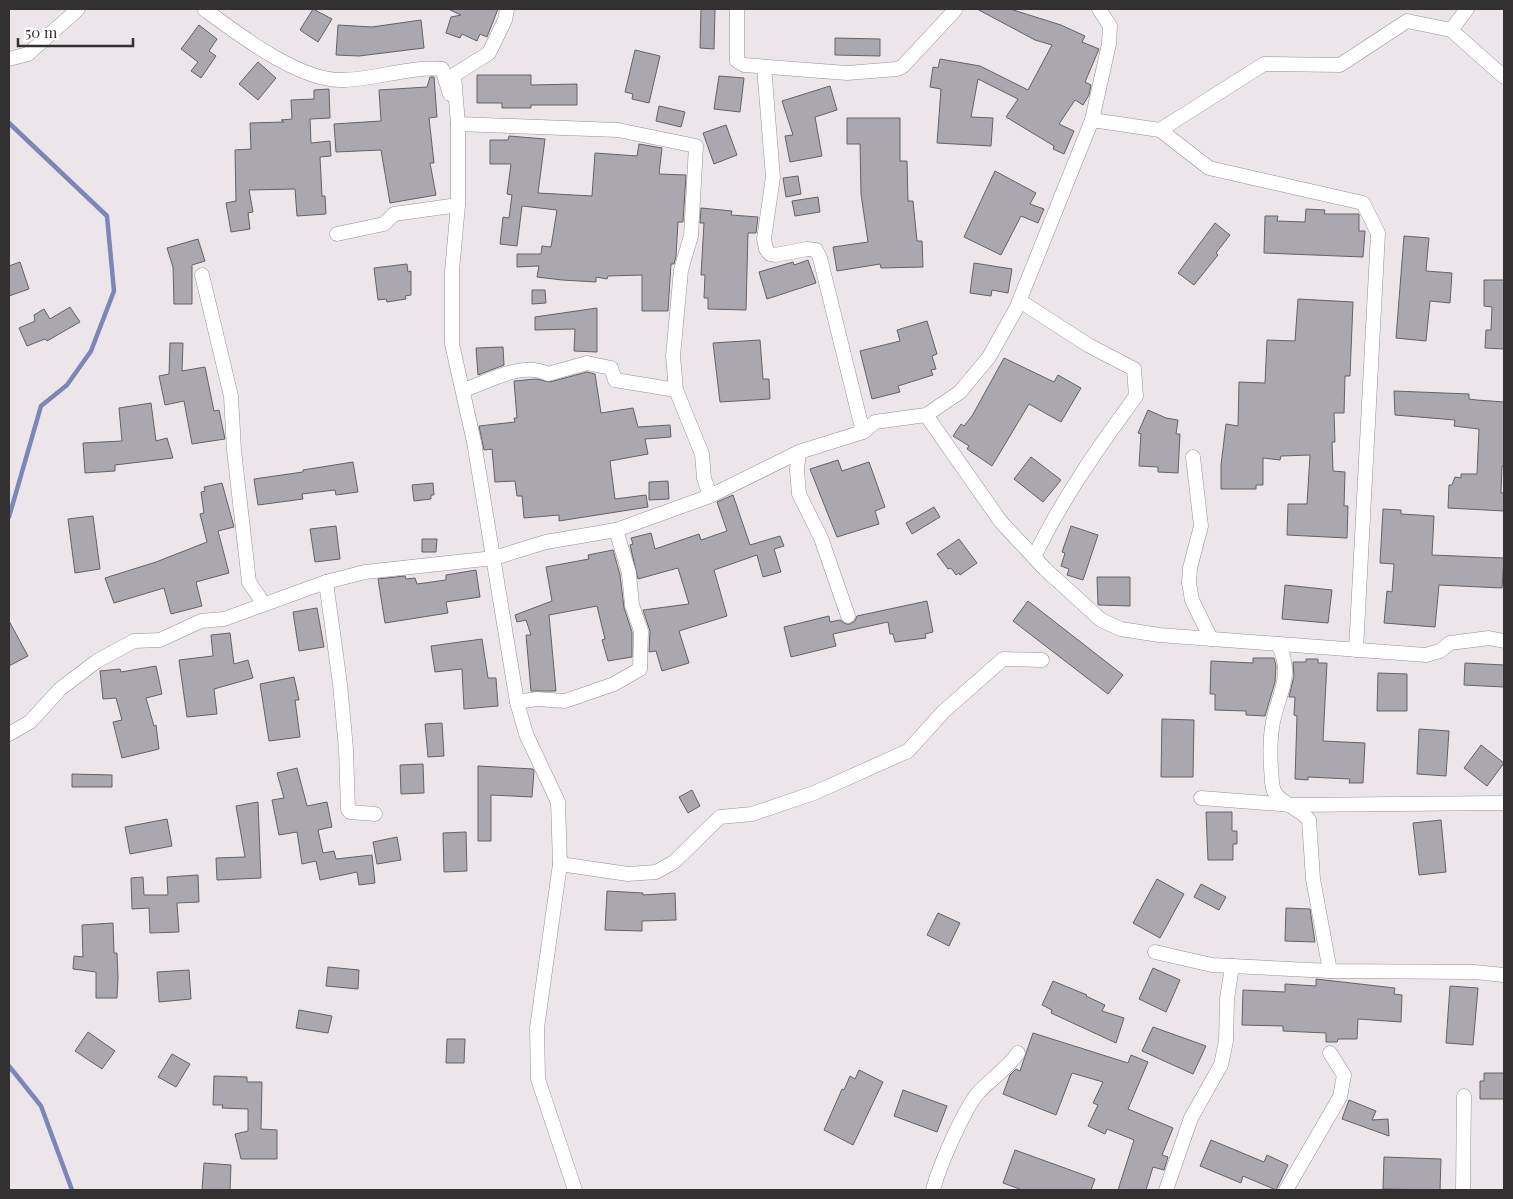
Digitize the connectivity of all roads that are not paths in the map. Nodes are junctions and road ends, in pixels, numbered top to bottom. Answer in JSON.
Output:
{"nodes":[{"id":1,"x":78,"y":9,"type":"edge"},
{"id":2,"x":204,"y":9,"type":"edge"},
{"id":3,"x":507,"y":9,"type":"edge"},
{"id":4,"x":737,"y":9,"type":"edge"},
{"id":5,"x":956,"y":9,"type":"edge"},
{"id":6,"x":1099,"y":9,"type":"edge"},
{"id":7,"x":1467,"y":9,"type":"edge"},
{"id":8,"x":1451,"y":30,"type":"junction"},
{"id":9,"x":9,"y":59,"type":"edge"},
{"id":10,"x":764,"y":67,"type":"junction"},
{"id":11,"x":1504,"y":77,"type":"edge"},
{"id":12,"x":1092,"y":120,"type":"junction"},
{"id":13,"x":458,"y":124,"type":"junction"},
{"id":14,"x":1160,"y":130,"type":"junction"},
{"id":15,"x":458,"y":205,"type":"junction"},
{"id":16,"x":337,"y":234,"type":"dead end"},
{"id":17,"x":202,"y":275,"type":"dead end"},
{"id":18,"x":1020,"y":301,"type":"junction"},
{"id":19,"x":464,"y":390,"type":"junction"},
{"id":20,"x":676,"y":390,"type":"junction"},
{"id":21,"x":926,"y":415,"type":"junction"},
{"id":22,"x":863,"y":432,"type":"junction"},
{"id":23,"x":800,"y":452,"type":"junction"},
{"id":24,"x":1193,"y":457,"type":"dead end"},
{"id":25,"x":710,"y":496,"type":"junction"},
{"id":26,"x":616,"y":530,"type":"junction"},
{"id":27,"x":494,"y":558,"type":"junction"},
{"id":28,"x":1034,"y":558,"type":"junction"},
{"id":29,"x":326,"y":582,"type":"junction"},
{"id":30,"x":264,"y":604,"type":"junction"},
{"id":31,"x":848,"y":616,"type":"dead end"},
{"id":32,"x":1211,"y":639,"type":"junction"},
{"id":33,"x":1504,"y":641,"type":"edge"},
{"id":34,"x":1278,"y":644,"type":"junction"},
{"id":35,"x":1356,"y":650,"type":"junction"},
{"id":36,"x":1042,"y":660,"type":"dead end"},
{"id":37,"x":517,"y":702,"type":"junction"},
{"id":38,"x":9,"y":734,"type":"edge"},
{"id":39,"x":1201,"y":798,"type":"dead end"},
{"id":40,"x":1504,"y":803,"type":"edge"},
{"id":41,"x":1293,"y":805,"type":"junction"},
{"id":42,"x":375,"y":814,"type":"dead end"},
{"id":43,"x":560,"y":864,"type":"junction"},
{"id":44,"x":1155,"y":952,"type":"dead end"},
{"id":45,"x":1232,"y":966,"type":"junction"},
{"id":46,"x":1330,"y":971,"type":"junction"},
{"id":47,"x":1504,"y":974,"type":"edge"},
{"id":48,"x":1018,"y":1053,"type":"dead end"},
{"id":49,"x":1330,"y":1053,"type":"dead end"},
{"id":50,"x":1464,"y":1096,"type":"dead end"},
{"id":51,"x":575,"y":1190,"type":"edge"},
{"id":52,"x":933,"y":1190,"type":"edge"},
{"id":53,"x":1166,"y":1190,"type":"edge"},
{"id":54,"x":1286,"y":1190,"type":"edge"},
{"id":55,"x":1462,"y":1190,"type":"edge"}],
"edges":[{"from":1,"to":9,"type":"street"},
{"from":2,"to":13,"type":"street"},
{"from":3,"to":13,"type":"street"},
{"from":4,"to":10,"type":"street"},
{"from":5,"to":10,"type":"street"},
{"from":6,"to":12,"type":"street"},
{"from":7,"to":8,"type":"street"},
{"from":8,"to":11,"type":"street"},
{"from":8,"to":14,"type":"street"},
{"from":10,"to":22,"type":"street"},
{"from":12,"to":14,"type":"street"},
{"from":12,"to":18,"type":"street"},
{"from":13,"to":15,"type":"street"},
{"from":13,"to":20,"type":"street"},
{"from":14,"to":35,"type":"street"},
{"from":15,"to":16,"type":"street"},
{"from":15,"to":19,"type":"street"},
{"from":17,"to":30,"type":"street"},
{"from":18,"to":21,"type":"street"},
{"from":18,"to":28,"type":"street"},
{"from":19,"to":20,"type":"street"},
{"from":19,"to":27,"type":"street"},
{"from":20,"to":25,"type":"street"},
{"from":21,"to":22,"type":"street"},
{"from":21,"to":28,"type":"street"},
{"from":22,"to":23,"type":"street"},
{"from":23,"to":25,"type":"street"},
{"from":23,"to":31,"type":"street"},
{"from":24,"to":32,"type":"street"},
{"from":25,"to":26,"type":"street"},
{"from":26,"to":27,"type":"street"},
{"from":26,"to":37,"type":"street"},
{"from":27,"to":29,"type":"street"},
{"from":27,"to":37,"type":"street"},
{"from":28,"to":32,"type":"street"},
{"from":29,"to":30,"type":"street"},
{"from":29,"to":42,"type":"street"},
{"from":30,"to":38,"type":"street"},
{"from":32,"to":34,"type":"street"},
{"from":33,"to":35,"type":"street"},
{"from":34,"to":35,"type":"street"},
{"from":34,"to":41,"type":"street"},
{"from":36,"to":43,"type":"street"},
{"from":37,"to":43,"type":"street"},
{"from":39,"to":41,"type":"street"},
{"from":40,"to":41,"type":"street"},
{"from":41,"to":46,"type":"street"},
{"from":43,"to":51,"type":"street"},
{"from":44,"to":45,"type":"street"},
{"from":45,"to":46,"type":"street"},
{"from":45,"to":53,"type":"street"},
{"from":46,"to":47,"type":"street"},
{"from":48,"to":52,"type":"street"},
{"from":49,"to":54,"type":"street"},
{"from":50,"to":55,"type":"street"}]}
